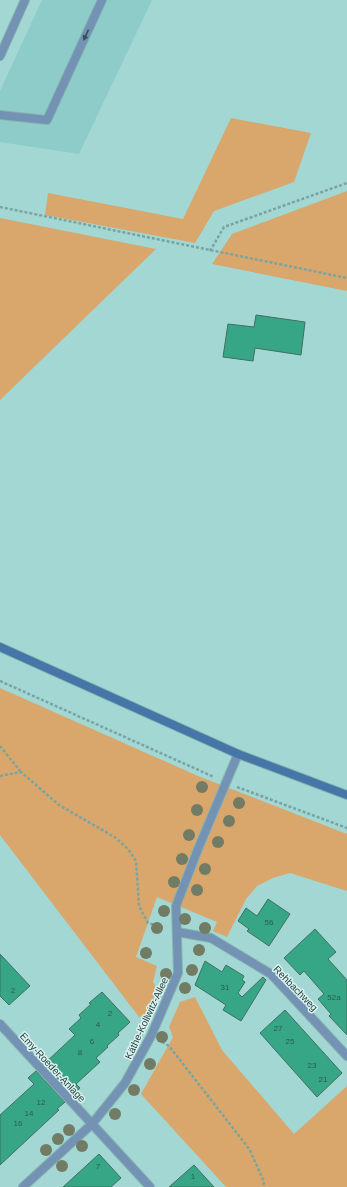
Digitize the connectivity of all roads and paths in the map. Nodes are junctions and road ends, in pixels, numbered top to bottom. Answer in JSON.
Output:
{"nodes":[{"id":1,"x":25,"y":0,"type":"edge"},
{"id":2,"x":102,"y":0,"type":"edge"},
{"id":3,"x":0,"y":56,"type":"edge"},
{"id":4,"x":0,"y":114,"type":"edge"},
{"id":5,"x":347,"y":183,"type":"edge"},
{"id":6,"x":0,"y":207,"type":"edge"},
{"id":7,"x":210,"y":251,"type":"junction"},
{"id":8,"x":347,"y":278,"type":"edge"},
{"id":9,"x":0,"y":647,"type":"edge"},
{"id":10,"x":0,"y":681,"type":"edge"},
{"id":11,"x":0,"y":746,"type":"edge"},
{"id":12,"x":238,"y":754,"type":"junction"},
{"id":13,"x":21,"y":772,"type":"junction"},
{"id":14,"x":0,"y":776,"type":"edge"},
{"id":15,"x":227,"y":783,"type":"junction"},
{"id":16,"x":347,"y":795,"type":"edge"},
{"id":17,"x":347,"y":828,"type":"edge"},
{"id":18,"x":177,"y":932,"type":"junction"},
{"id":19,"x":0,"y":1024,"type":"edge"},
{"id":20,"x":151,"y":1036,"type":"junction"},
{"id":21,"x":347,"y":1056,"type":"edge"},
{"id":22,"x":92,"y":1124,"type":"junction"},
{"id":23,"x":23,"y":1187,"type":"edge"},
{"id":24,"x":150,"y":1187,"type":"edge"},
{"id":25,"x":263,"y":1187,"type":"edge"}],
"edges":[{"from":1,"to":3,"type":"street"},
{"from":2,"to":4,"type":"street","one_way":true},
{"from":5,"to":7,"type":"path"},
{"from":6,"to":7,"type":"path"},
{"from":7,"to":8,"type":"path"},
{"from":9,"to":12,"type":"street"},
{"from":10,"to":15,"type":"path"},
{"from":11,"to":13,"type":"path"},
{"from":12,"to":15,"type":"street","name":"Käthe-Kollwitz-Allee"},
{"from":12,"to":16,"type":"street"},
{"from":13,"to":14,"type":"path"},
{"from":13,"to":18,"type":"path"},
{"from":15,"to":17,"type":"path"},
{"from":15,"to":18,"type":"street","name":"Käthe-Kollwitz-Allee"},
{"from":18,"to":20,"type":"street","name":"Käthe-Kollwitz-Allee"},
{"from":18,"to":21,"type":"street","name":"Rehbachweg"},
{"from":19,"to":22,"type":"street","name":"Emy-Roeder-Anlage"},
{"from":20,"to":22,"type":"street","name":"Käthe-Kollwitz-Allee"},
{"from":20,"to":25,"type":"path"},
{"from":22,"to":23,"type":"street","name":"Käthe-Kollwitz-Allee"},
{"from":22,"to":24,"type":"street","name":"Emy-Roeder-Anlage"}]}
